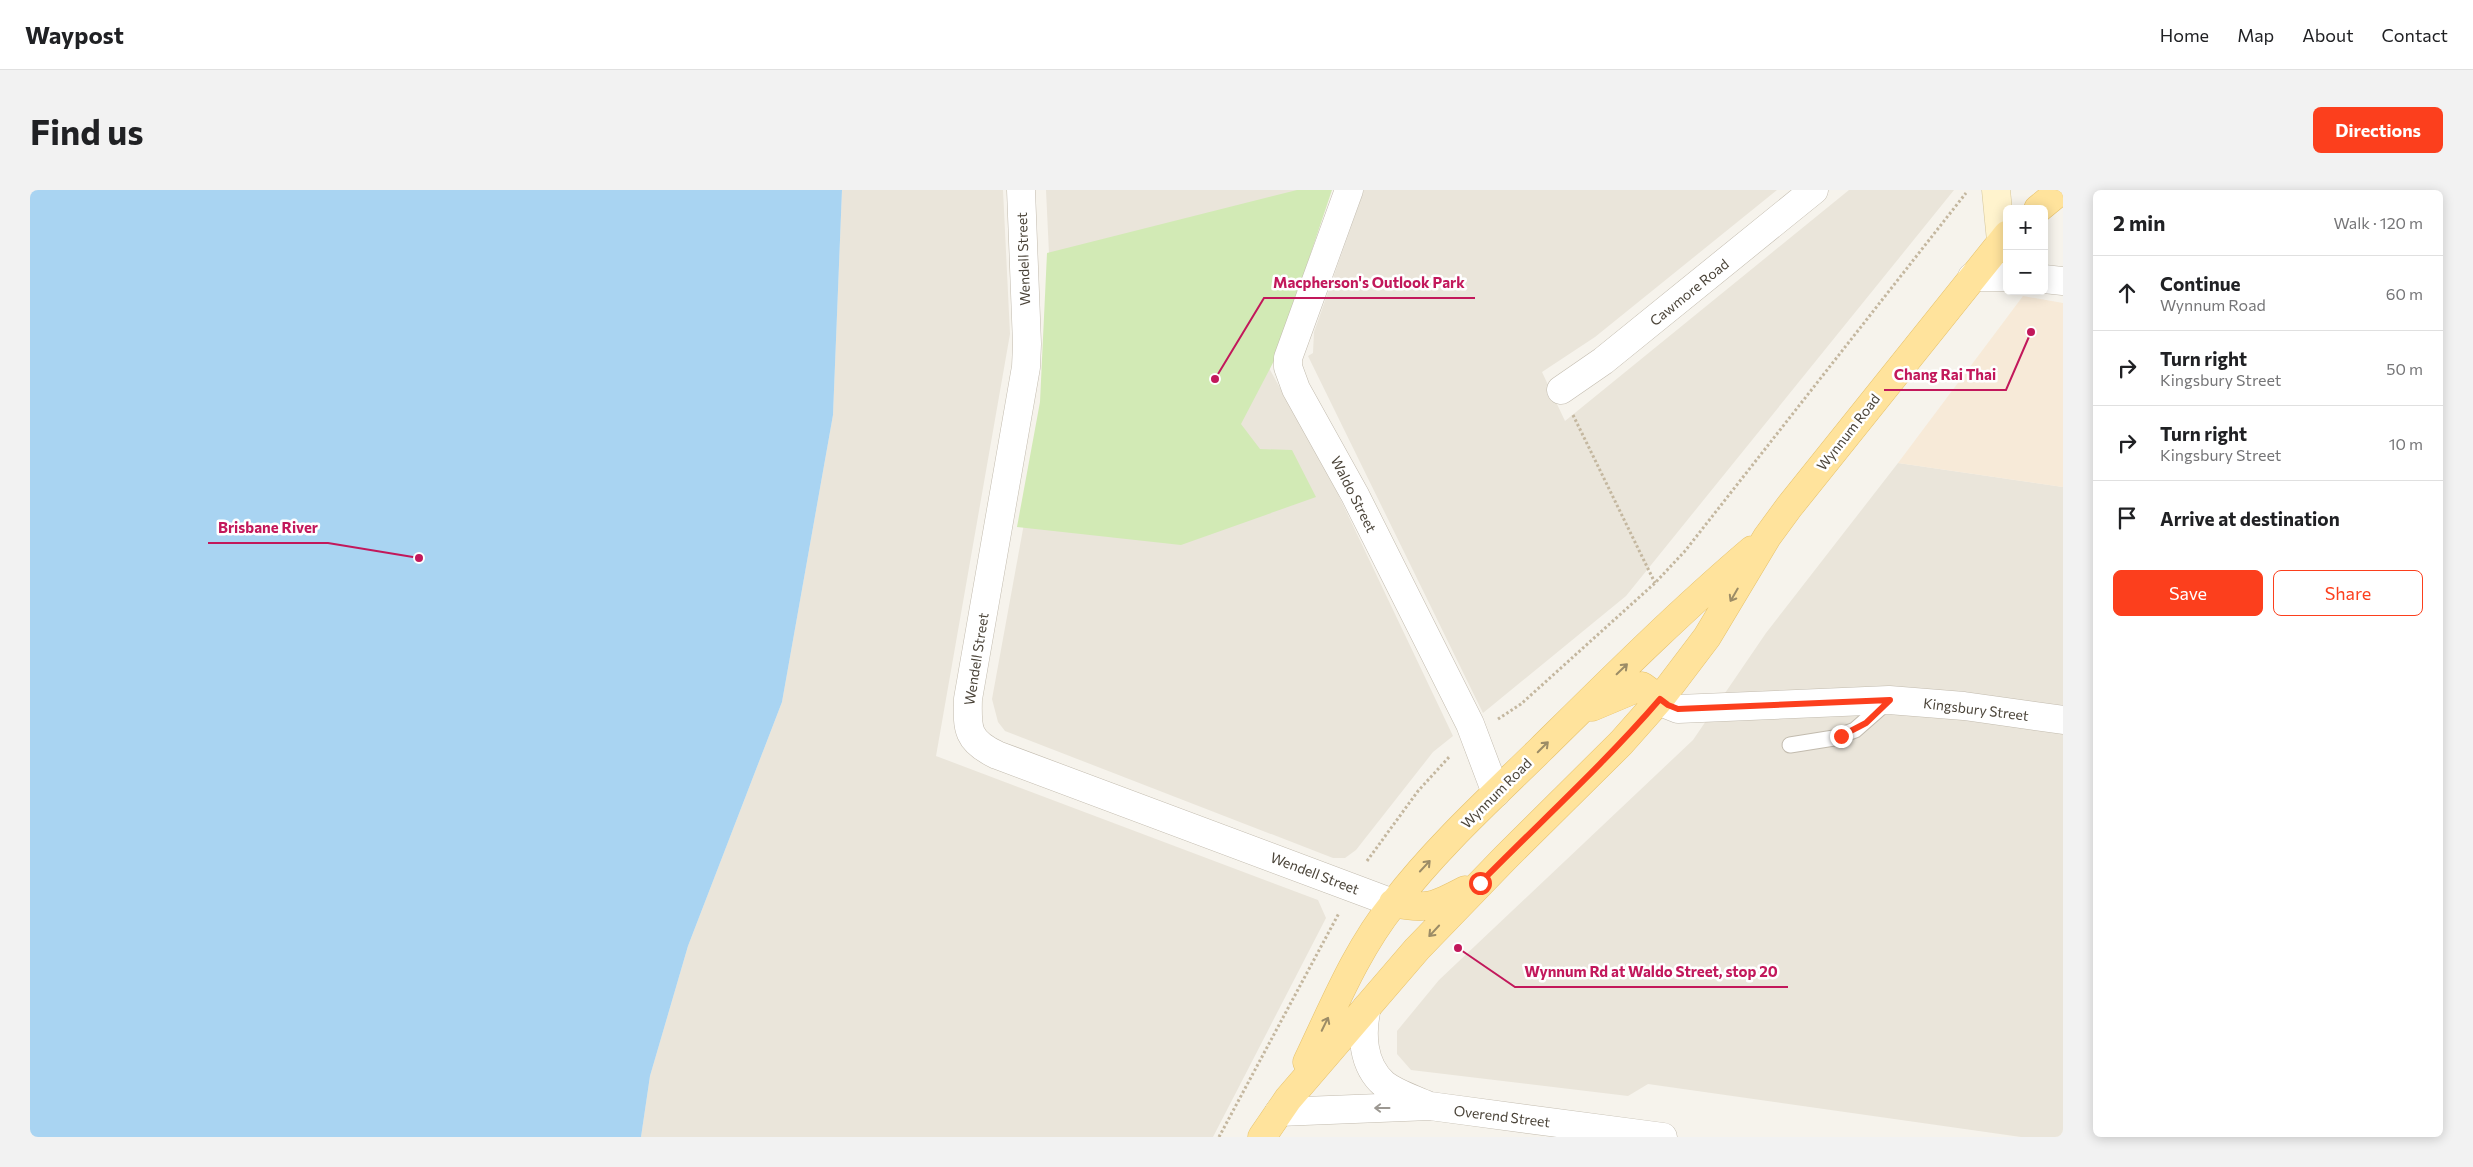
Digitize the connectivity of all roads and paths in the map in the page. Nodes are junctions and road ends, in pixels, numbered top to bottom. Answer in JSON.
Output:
{"nodes":[{"id":1,"x":1020,"y":190,"type":"edge"},
{"id":2,"x":1349,"y":190,"type":"edge"},
{"id":3,"x":1814,"y":190,"type":"edge"},
{"id":4,"x":1968,"y":190,"type":"edge"},
{"id":5,"x":1996,"y":190,"type":"edge"},
{"id":6,"x":2031,"y":190,"type":"edge"},
{"id":7,"x":2061,"y":190,"type":"edge"},
{"id":8,"x":2022,"y":205,"type":"edge"},
{"id":9,"x":2043,"y":205,"type":"edge"},
{"id":10,"x":2003,"y":226,"type":"edge"},
{"id":11,"x":2003,"y":238,"type":"edge"},
{"id":12,"x":1972,"y":277,"type":"junction"},
{"id":13,"x":2003,"y":277,"type":"edge"},
{"id":14,"x":2048,"y":279,"type":"edge"},
{"id":15,"x":2063,"y":281,"type":"edge"},
{"id":16,"x":1561,"y":390,"type":"joint"},
{"id":17,"x":1767,"y":537,"type":"junction"},
{"id":18,"x":1655,"y":583,"type":"junction"},
{"id":19,"x":1660,"y":699,"type":"junction"},
{"id":20,"x":1890,"y":700,"type":"junction"},
{"id":21,"x":1575,"y":715,"type":"junction"},
{"id":22,"x":2063,"y":720,"type":"edge"},
{"id":23,"x":1475,"y":735,"type":"junction"},
{"id":24,"x":1790,"y":745,"type":"dead end"},
{"id":25,"x":1496,"y":794,"type":"junction"},
{"id":26,"x":1480,"y":883,"type":"junction"},
{"id":27,"x":1352,"y":887,"type":"junction"},
{"id":28,"x":1393,"y":903,"type":"junction"},
{"id":29,"x":1367,"y":1007,"type":"junction"},
{"id":30,"x":1284,"y":1105,"type":"junction"},
{"id":31,"x":1430,"y":1106,"type":"junction"},
{"id":32,"x":1219,"y":1137,"type":"edge"},
{"id":33,"x":1262,"y":1137,"type":"edge"},
{"id":34,"x":1664,"y":1137,"type":"edge"}],
"edges":[{"from":1,"to":27,"type":"street","name":"Wendell Street"},
{"from":2,"to":23,"type":"street","name":"Waldo Street"},
{"from":3,"to":16,"type":"street","name":"Cawmore Road"},
{"from":4,"to":18,"type":"path"},
{"from":5,"to":10,"type":"street"},
{"from":6,"to":8,"type":"main road"},
{"from":7,"to":9,"type":"main road"},
{"from":11,"to":12,"type":"main road","name":"Wynnum Road"},
{"from":12,"to":13,"type":"street"},
{"from":12,"to":17,"type":"main road","name":"Wynnum Road"},
{"from":14,"to":15,"type":"street"},
{"from":16,"to":18,"type":"path"},
{"from":17,"to":19,"type":"main road","name":"Wynnum Road","one_way":true},
{"from":21,"to":17,"type":"main road","name":"Wynnum Road","one_way":true},
{"from":18,"to":23,"type":"path"},
{"from":19,"to":20,"type":"street","name":"Kingsbury Street"},
{"from":19,"to":21,"type":"main road"},
{"from":19,"to":26,"type":"main road","name":"Wynnum Road"},
{"from":20,"to":22,"type":"street","name":"Kingsbury Street"},
{"from":20,"to":24,"type":"lane"},
{"from":25,"to":21,"type":"main road","name":"Wynnum Road","one_way":true},
{"from":23,"to":25,"type":"street","name":"Waldo Street"},
{"from":23,"to":27,"type":"path"},
{"from":28,"to":25,"type":"main road","name":"Wynnum Road","one_way":true},
{"from":26,"to":28,"type":"main road"},
{"from":26,"to":29,"type":"main road","name":"Wynnum Road","one_way":true},
{"from":27,"to":28,"type":"street","name":"Wendell Street"},
{"from":27,"to":32,"type":"path"},
{"from":30,"to":28,"type":"main road","name":"Wynnum Road","one_way":true},
{"from":29,"to":30,"type":"main road","name":"Wynnum Road"},
{"from":29,"to":31,"type":"street","name":"Overend Street"},
{"from":31,"to":30,"type":"street","name":"Overend Street","one_way":true},
{"from":30,"to":33,"type":"main road","name":"Wynnum Road"},
{"from":31,"to":34,"type":"street","name":"Overend Street"}]}
